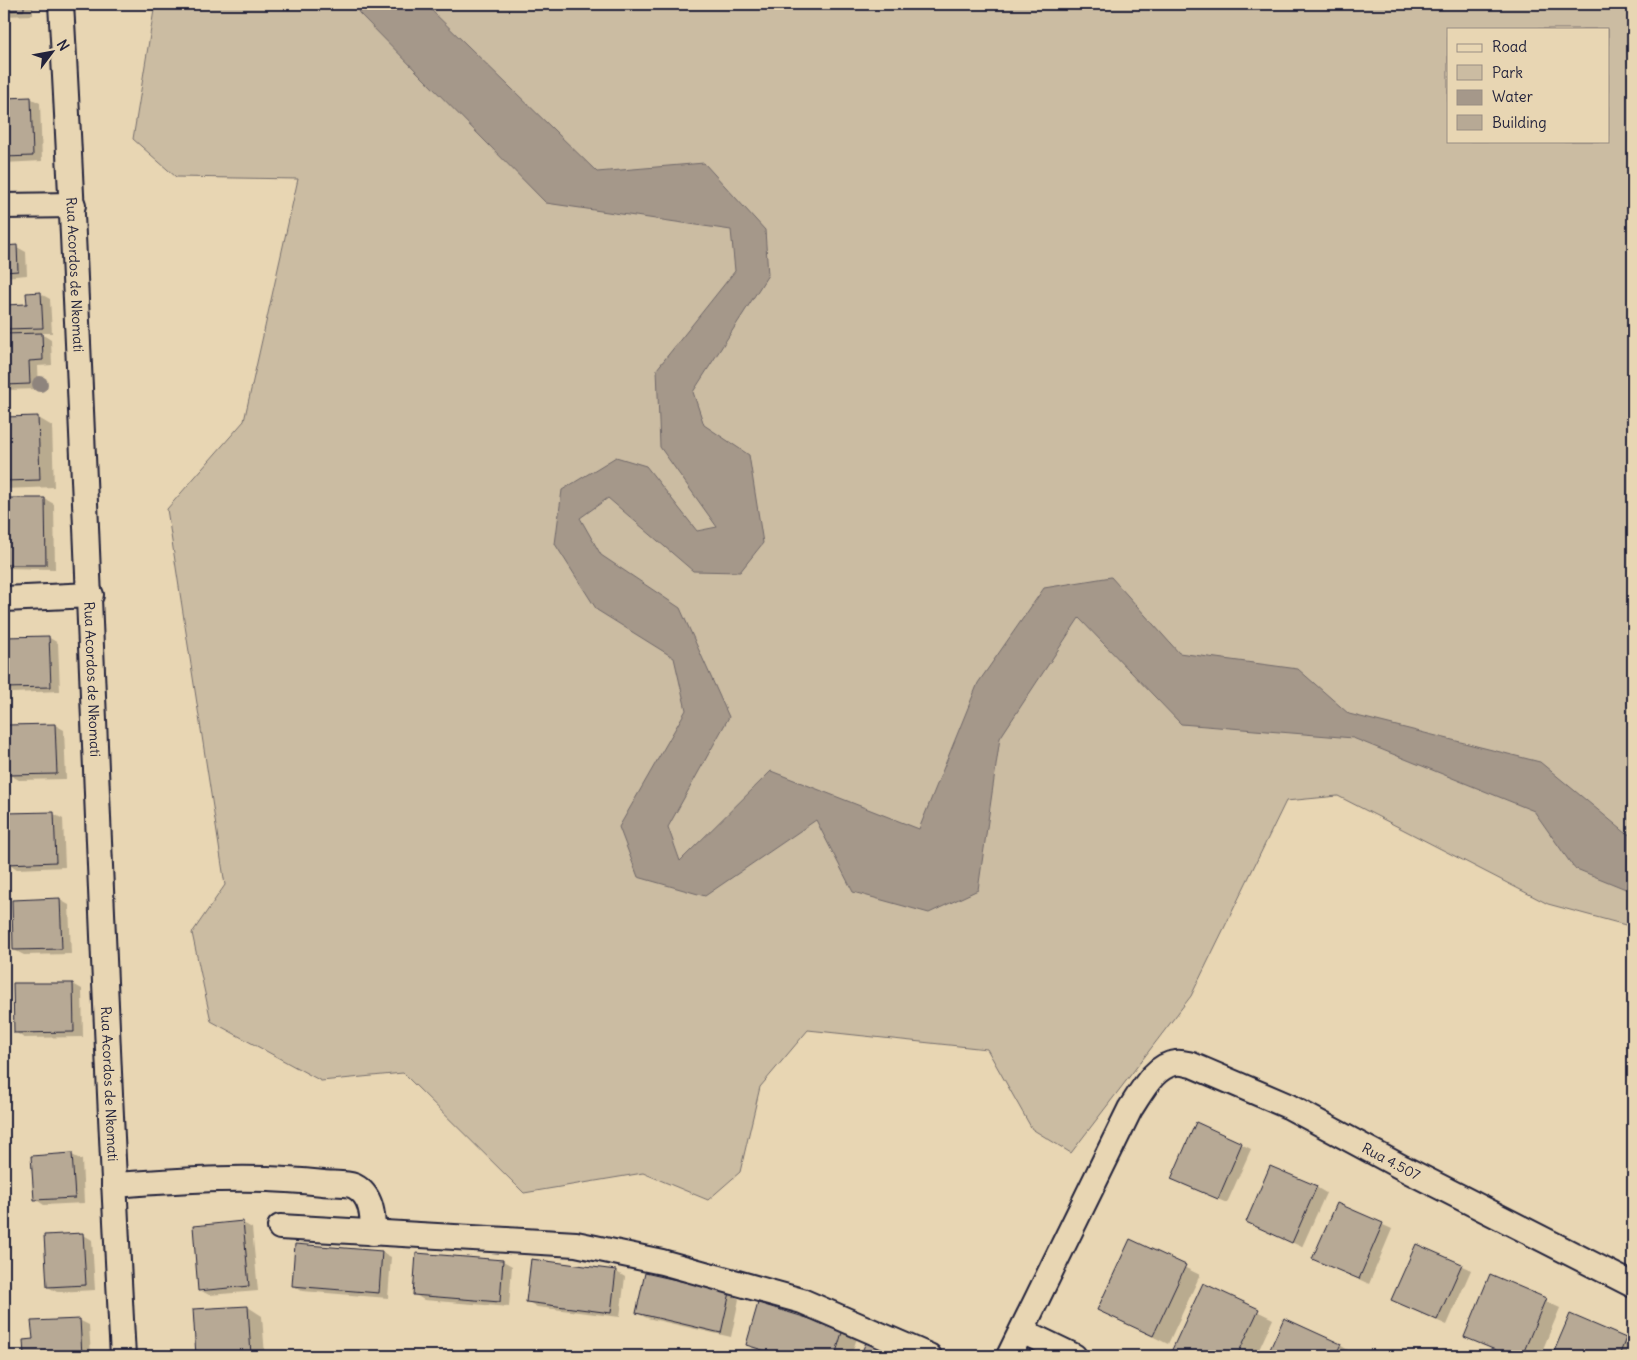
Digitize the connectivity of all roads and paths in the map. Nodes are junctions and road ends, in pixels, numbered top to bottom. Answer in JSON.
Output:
{"nodes":[{"id":1,"x":62,"y":4,"type":"edge"},
{"id":2,"x":73,"y":205,"type":"junction"},
{"id":3,"x":4,"y":206,"type":"edge"},
{"id":4,"x":91,"y":595,"type":"junction"},
{"id":5,"x":4,"y":599,"type":"edge"},
{"id":6,"x":114,"y":1185,"type":"junction"},
{"id":7,"x":280,"y":1227,"type":"dead end"},
{"id":8,"x":373,"y":1233,"type":"junction"},
{"id":9,"x":1633,"y":1285,"type":"edge"},
{"id":10,"x":1022,"y":1331,"type":"junction"},
{"id":11,"x":123,"y":1356,"type":"edge"},
{"id":12,"x":929,"y":1356,"type":"edge"},
{"id":13,"x":1009,"y":1356,"type":"edge"},
{"id":14,"x":1074,"y":1356,"type":"edge"}],
"edges":[{"from":1,"to":2,"type":"street","name":"Rua Acordos de Nkomati"},
{"from":2,"to":3,"type":"street"},
{"from":2,"to":4,"type":"street","name":"Rua Acordos de Nkomati"},
{"from":4,"to":5,"type":"street"},
{"from":4,"to":6,"type":"street","name":"Rua Acordos de Nkomati"},
{"from":6,"to":8,"type":"street"},
{"from":6,"to":11,"type":"street","name":"Rua Acordos de Nkomati"},
{"from":7,"to":8,"type":"street"},
{"from":8,"to":12,"type":"street"},
{"from":9,"to":10,"type":"street","name":"Rua 4.507"},
{"from":10,"to":13,"type":"street"},
{"from":10,"to":14,"type":"street"}]}
